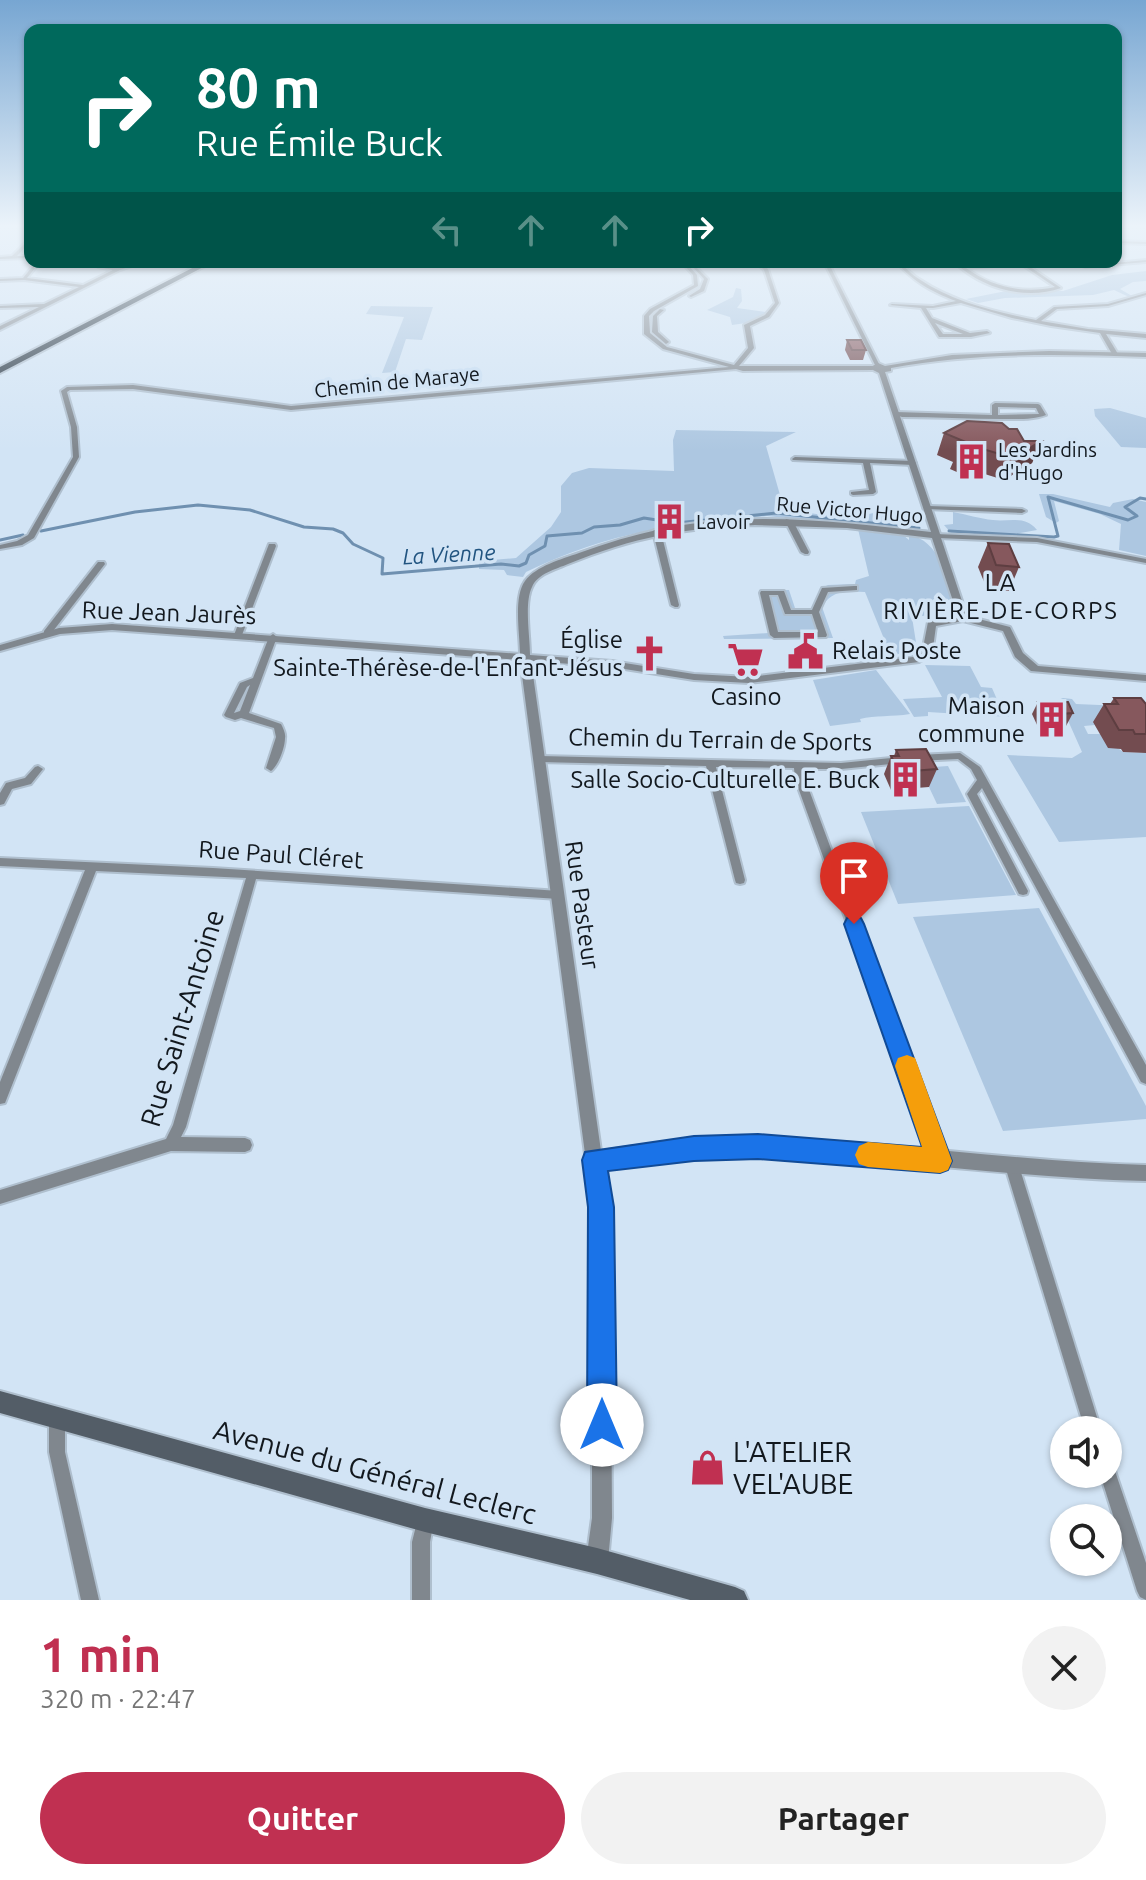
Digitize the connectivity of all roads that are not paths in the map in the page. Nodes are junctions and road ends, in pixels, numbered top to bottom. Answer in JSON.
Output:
{"nodes":[{"id":1,"x":56,"y":302,"type":"edge"},
{"id":2,"x":123,"y":302,"type":"edge"},
{"id":3,"x":133,"y":302,"type":"edge"},
{"id":4,"x":668,"y":302,"type":"edge"},
{"id":5,"x":680,"y":302,"type":"edge"},
{"id":6,"x":777,"y":302,"type":"edge"},
{"id":7,"x":846,"y":302,"type":"edge"},
{"id":8,"x":961,"y":302,"type":"edge"},
{"id":9,"x":966,"y":302,"type":"edge"},
{"id":10,"x":1119,"y":302,"type":"edge"},
{"id":11,"x":52,"y":304,"type":"junction"},
{"id":12,"x":892,"y":305,"type":"dead end"},
{"id":13,"x":922,"y":306,"type":"junction"},
{"id":14,"x":0,"y":307,"type":"edge"},
{"id":15,"x":25,"y":307,"type":"junction"},
{"id":16,"x":34,"y":312,"type":"junction"},
{"id":17,"x":930,"y":319,"type":"junction"},
{"id":18,"x":1037,"y":322,"type":"junction"},
{"id":19,"x":0,"y":328,"type":"edge"},
{"id":20,"x":1102,"y":332,"type":"junction"},
{"id":21,"x":987,"y":333,"type":"dead end"},
{"id":22,"x":972,"y":334,"type":"junction"},
{"id":23,"x":941,"y":336,"type":"junction"},
{"id":24,"x":1146,"y":336,"type":"edge"},
{"id":25,"x":946,"y":347,"type":"dead end"},
{"id":26,"x":1115,"y":354,"type":"junction"},
{"id":27,"x":1146,"y":355,"type":"edge"},
{"id":28,"x":0,"y":364,"type":"edge"},
{"id":29,"x":735,"y":366,"type":"junction"},
{"id":30,"x":880,"y":368,"type":"junction"},
{"id":31,"x":0,"y":370,"type":"edge"},
{"id":32,"x":896,"y":414,"type":"junction"},
{"id":33,"x":995,"y":416,"type":"junction"},
{"id":34,"x":795,"y":459,"type":"dead end"},
{"id":35,"x":866,"y":462,"type":"junction"},
{"id":36,"x":913,"y":463,"type":"junction"},
{"id":37,"x":853,"y":493,"type":"dead end"},
{"id":38,"x":928,"y":508,"type":"junction"},
{"id":39,"x":1022,"y":511,"type":"dead end"},
{"id":40,"x":789,"y":521,"type":"junction"},
{"id":41,"x":657,"y":532,"type":"junction"},
{"id":42,"x":938,"y":536,"type":"junction"},
{"id":43,"x":272,"y":546,"type":"dead end"},
{"id":44,"x":0,"y":547,"type":"edge"},
{"id":45,"x":805,"y":552,"type":"dead end"},
{"id":46,"x":1146,"y":561,"type":"edge"},
{"id":47,"x":101,"y":564,"type":"dead end"},
{"id":48,"x":854,"y":588,"type":"dead end"},
{"id":49,"x":675,"y":605,"type":"dead end"},
{"id":50,"x":770,"y":612,"type":"junction"},
{"id":51,"x":788,"y":612,"type":"junction"},
{"id":52,"x":815,"y":612,"type":"junction"},
{"id":53,"x":963,"y":618,"type":"junction"},
{"id":54,"x":47,"y":633,"type":"junction"},
{"id":55,"x":238,"y":635,"type":"junction"},
{"id":56,"x":273,"y":637,"type":"junction"},
{"id":57,"x":0,"y":648,"type":"edge"},
{"id":58,"x":525,"y":657,"type":"junction"},
{"id":59,"x":1146,"y":678,"type":"edge"},
{"id":60,"x":540,"y":759,"type":"junction"},
{"id":61,"x":710,"y":762,"type":"junction"},
{"id":62,"x":798,"y":765,"type":"junction"},
{"id":63,"x":271,"y":768,"type":"dead end"},
{"id":64,"x":38,"y":769,"type":"dead end"},
{"id":65,"x":982,"y":780,"type":"junction"},
{"id":66,"x":0,"y":801,"type":"edge"},
{"id":67,"x":0,"y":862,"type":"edge"},
{"id":68,"x":92,"y":867,"type":"junction"},
{"id":69,"x":252,"y":875,"type":"junction"},
{"id":70,"x":740,"y":880,"type":"dead end"},
{"id":71,"x":1023,"y":891,"type":"dead end"},
{"id":72,"x":559,"y":895,"type":"junction"},
{"id":73,"x":1146,"y":1078,"type":"edge"},
{"id":74,"x":0,"y":1098,"type":"edge"},
{"id":75,"x":171,"y":1144,"type":"junction"},
{"id":76,"x":245,"y":1145,"type":"dead end"},
{"id":77,"x":594,"y":1160,"type":"junction"},
{"id":78,"x":940,"y":1161,"type":"junction"},
{"id":79,"x":1012,"y":1166,"type":"junction"},
{"id":80,"x":1146,"y":1173,"type":"edge"},
{"id":81,"x":0,"y":1197,"type":"edge"},
{"id":82,"x":0,"y":1402,"type":"edge"},
{"id":83,"x":1089,"y":1416,"type":"edge"},
{"id":84,"x":57,"y":1417,"type":"junction"},
{"id":85,"x":1113,"y":1488,"type":"edge"},
{"id":86,"x":425,"y":1520,"type":"junction"},
{"id":87,"x":597,"y":1561,"type":"junction"},
{"id":88,"x":1146,"y":1591,"type":"edge"},
{"id":89,"x":90,"y":1600,"type":"edge"},
{"id":90,"x":421,"y":1600,"type":"edge"},
{"id":91,"x":735,"y":1600,"type":"edge"}],
"edges":[{"from":1,"to":11,"type":"street"},
{"from":2,"to":28,"type":"highway"},
{"from":3,"to":31,"type":"highway"},
{"from":4,"to":29,"type":"street"},
{"from":5,"to":29,"type":"street"},
{"from":6,"to":29,"type":"street"},
{"from":7,"to":30,"type":"street"},
{"from":8,"to":13,"type":"street"},
{"from":9,"to":18,"type":"street"},
{"from":10,"to":18,"type":"street"},
{"from":11,"to":15,"type":"street"},
{"from":11,"to":16,"type":"street"},
{"from":12,"to":13,"type":"street"},
{"from":13,"to":17,"type":"street"},
{"from":14,"to":15,"type":"street"},
{"from":15,"to":16,"type":"street"},
{"from":16,"to":19,"type":"street"},
{"from":17,"to":22,"type":"street"},
{"from":17,"to":23,"type":"street"},
{"from":18,"to":20,"type":"street"},
{"from":20,"to":24,"type":"street"},
{"from":20,"to":26,"type":"street"},
{"from":21,"to":22,"type":"street"},
{"from":22,"to":23,"type":"street"},
{"from":23,"to":25,"type":"street"},
{"from":26,"to":27,"type":"street"},
{"from":26,"to":30,"type":"street"},
{"from":29,"to":30,"type":"street"},
{"from":29,"to":44,"type":"street","name":"Chemin de Maraye"},
{"from":30,"to":32,"type":"street","name":"Rue Victor Hugo"},
{"from":32,"to":33,"type":"street"},
{"from":32,"to":36,"type":"street","name":"Rue Victor Hugo"},
{"from":33,"to":33,"type":"street"},
{"from":34,"to":35,"type":"street"},
{"from":35,"to":36,"type":"street"},
{"from":35,"to":37,"type":"street"},
{"from":36,"to":38,"type":"street","name":"Rue Victor Hugo"},
{"from":38,"to":39,"type":"street"},
{"from":38,"to":42,"type":"street","name":"Rue Victor Hugo"},
{"from":40,"to":41,"type":"street","name":"Rue Victor Hugo"},
{"from":40,"to":42,"type":"street","name":"Rue Victor Hugo"},
{"from":40,"to":45,"type":"street"},
{"from":41,"to":49,"type":"street"},
{"from":41,"to":58,"type":"street","name":"Rue Victor Hugo"},
{"from":42,"to":46,"type":"street"},
{"from":42,"to":53,"type":"street"},
{"from":43,"to":55,"type":"street"},
{"from":47,"to":54,"type":"street"},
{"from":48,"to":52,"type":"street"},
{"from":50,"to":51,"type":"street"},
{"from":50,"to":51,"type":"street"},
{"from":50,"to":52,"type":"street"},
{"from":51,"to":52,"type":"street"},
{"from":53,"to":58,"type":"street","name":"Rue Jean Jaurès"},
{"from":53,"to":59,"type":"street"},
{"from":54,"to":55,"type":"street","name":"Rue Jean Jaurès"},
{"from":54,"to":57,"type":"street","name":"Rue Jean Jaurès"},
{"from":55,"to":56,"type":"street","name":"Rue Jean Jaurès"},
{"from":56,"to":58,"type":"street","name":"Rue Jean Jaurès"},
{"from":56,"to":63,"type":"street"},
{"from":58,"to":60,"type":"street","name":"Rue Pasteur"},
{"from":60,"to":61,"type":"street","name":"Chemin du Terrain de Sports"},
{"from":60,"to":72,"type":"street","name":"Rue Pasteur"},
{"from":61,"to":62,"type":"street","name":"Chemin du Terrain de Sports"},
{"from":61,"to":70,"type":"street"},
{"from":62,"to":65,"type":"street","name":"Chemin du Terrain de Sports"},
{"from":62,"to":78,"type":"street"},
{"from":64,"to":66,"type":"street"},
{"from":65,"to":71,"type":"street"},
{"from":65,"to":73,"type":"street","name":"Chemin du Terrain de Sports"},
{"from":67,"to":68,"type":"street","name":"Rue Paul Cléret"},
{"from":68,"to":69,"type":"street","name":"Rue Paul Cléret"},
{"from":68,"to":74,"type":"street"},
{"from":69,"to":72,"type":"street","name":"Rue Paul Cléret"},
{"from":69,"to":75,"type":"street","name":"Rue Saint-Antoine"},
{"from":72,"to":77,"type":"street","name":"Rue Pasteur"},
{"from":75,"to":76,"type":"street"},
{"from":75,"to":81,"type":"street","name":"Rue Saint-Antoine"},
{"from":77,"to":78,"type":"street"},
{"from":77,"to":87,"type":"street","name":"Rue Pasteur"},
{"from":78,"to":79,"type":"street"},
{"from":79,"to":80,"type":"street"},
{"from":79,"to":83,"type":"street"},
{"from":82,"to":84,"type":"main road","name":"Avenue du Général Leclerc"},
{"from":84,"to":86,"type":"main road","name":"Avenue du Général Leclerc"},
{"from":84,"to":89,"type":"street"},
{"from":85,"to":88,"type":"street"},
{"from":86,"to":87,"type":"main road","name":"Avenue du Général Leclerc"},
{"from":86,"to":90,"type":"street"},
{"from":87,"to":91,"type":"main road","name":"Avenue du Général Leclerc"}]}
